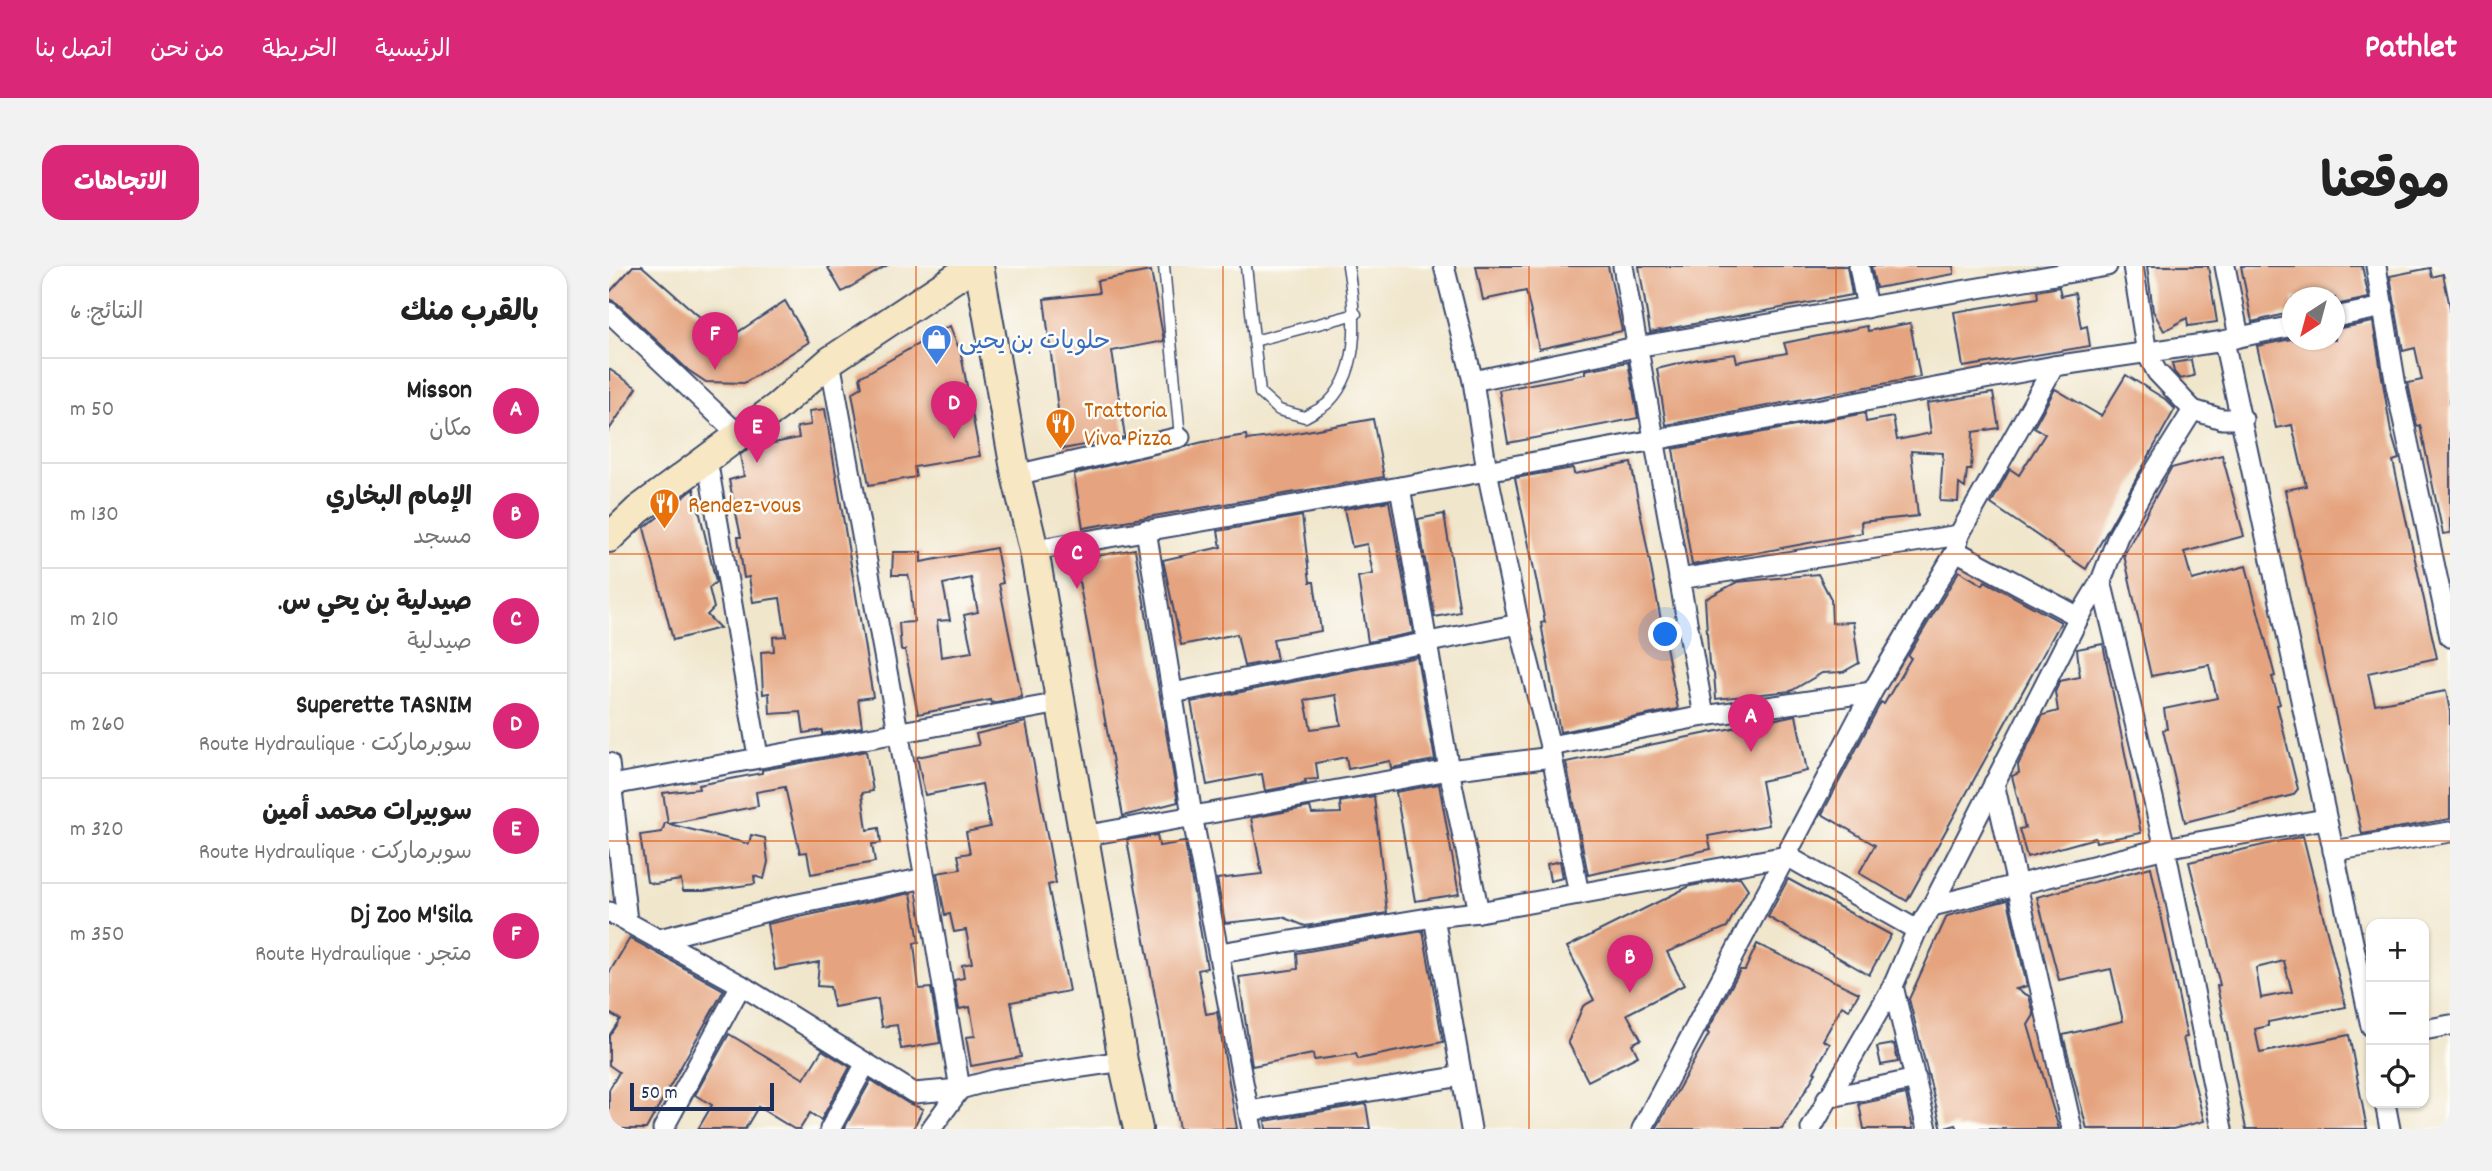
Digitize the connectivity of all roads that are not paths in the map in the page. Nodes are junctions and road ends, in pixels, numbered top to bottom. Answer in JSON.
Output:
{"nodes":[{"id":1,"x":974,"y":266,"type":"edge"},
{"id":2,"x":979,"y":266,"type":"edge"},
{"id":3,"x":1164,"y":266,"type":"edge"},
{"id":4,"x":1245,"y":266,"type":"edge"},
{"id":5,"x":1348,"y":266,"type":"edge"},
{"id":6,"x":1444,"y":266,"type":"edge"},
{"id":7,"x":1623,"y":266,"type":"edge"},
{"id":8,"x":1859,"y":266,"type":"edge"},
{"id":9,"x":2107,"y":266,"type":"edge"},
{"id":10,"x":2133,"y":266,"type":"edge"},
{"id":11,"x":2225,"y":266,"type":"edge"},
{"id":12,"x":2375,"y":266,"type":"edge"},
{"id":13,"x":2384,"y":307,"type":"junction"},
{"id":14,"x":1867,"y":308,"type":"junction"},
{"id":15,"x":609,"y":313,"type":"edge"},
{"id":16,"x":1356,"y":314,"type":"junction"},
{"id":17,"x":2345,"y":315,"type":"edge"},
{"id":18,"x":2282,"y":328,"type":"edge"},
{"id":19,"x":2232,"y":339,"type":"junction"},
{"id":20,"x":1254,"y":341,"type":"junction"},
{"id":21,"x":1636,"y":347,"type":"junction"},
{"id":22,"x":2147,"y":354,"type":"junction"},
{"id":23,"x":830,"y":361,"type":"junction"},
{"id":24,"x":2054,"y":366,"type":"junction"},
{"id":25,"x":1473,"y":381,"type":"junction"},
{"id":26,"x":2193,"y":410,"type":"junction"},
{"id":27,"x":2243,"y":419,"type":"junction"},
{"id":28,"x":738,"y":434,"type":"junction"},
{"id":29,"x":1180,"y":436,"type":"joint"},
{"id":30,"x":1655,"y":441,"type":"junction"},
{"id":31,"x":707,"y":460,"type":"junction"},
{"id":32,"x":1487,"y":471,"type":"junction"},
{"id":33,"x":1016,"y":475,"type":"junction"},
{"id":34,"x":1400,"y":487,"type":"junction"},
{"id":35,"x":1146,"y":530,"type":"junction"},
{"id":36,"x":610,"y":534,"type":"edge"},
{"id":37,"x":1957,"y":543,"type":"junction"},
{"id":38,"x":1034,"y":550,"type":"junction"},
{"id":39,"x":1679,"y":579,"type":"junction"},
{"id":40,"x":2101,"y":581,"type":"junction"},
{"id":41,"x":2079,"y":617,"type":"junction"},
{"id":42,"x":1519,"y":624,"type":"junction"},
{"id":43,"x":2450,"y":637,"type":"edge"},
{"id":44,"x":1427,"y":644,"type":"junction"},
{"id":45,"x":1872,"y":692,"type":"junction"},
{"id":46,"x":1173,"y":693,"type":"junction"},
{"id":47,"x":1060,"y":703,"type":"junction"},
{"id":48,"x":1704,"y":716,"type":"junction"},
{"id":49,"x":898,"y":732,"type":"junction"},
{"id":50,"x":1551,"y":751,"type":"junction"},
{"id":51,"x":758,"y":756,"type":"junction"},
{"id":52,"x":609,"y":763,"type":"edge"},
{"id":53,"x":1449,"y":769,"type":"junction"},
{"id":54,"x":1994,"y":783,"type":"junction"},
{"id":55,"x":612,"y":785,"type":"junction"},
{"id":56,"x":1192,"y":816,"type":"junction"},
{"id":57,"x":2325,"y":819,"type":"junction"},
{"id":58,"x":2450,"y":832,"type":"edge"},
{"id":59,"x":1083,"y":836,"type":"junction"},
{"id":60,"x":2165,"y":848,"type":"junction"},
{"id":61,"x":2333,"y":851,"type":"junction"},
{"id":62,"x":1787,"y":856,"type":"junction"},
{"id":63,"x":925,"y":878,"type":"junction"},
{"id":64,"x":2016,"y":884,"type":"junction"},
{"id":65,"x":1579,"y":894,"type":"junction"},
{"id":66,"x":1932,"y":906,"type":"junction"},
{"id":67,"x":1479,"y":912,"type":"junction"},
{"id":68,"x":1434,"y":917,"type":"junction"},
{"id":69,"x":615,"y":919,"type":"edge"},
{"id":70,"x":1917,"y":930,"type":"junction"},
{"id":71,"x":660,"y":939,"type":"junction"},
{"id":72,"x":1220,"y":953,"type":"junction"},
{"id":73,"x":741,"y":985,"type":"junction"},
{"id":74,"x":1893,"y":986,"type":"junction"},
{"id":75,"x":2366,"y":1003,"type":"edge"},
{"id":76,"x":2450,"y":1025,"type":"edge"},
{"id":77,"x":2429,"y":1029,"type":"edge"},
{"id":78,"x":1123,"y":1062,"type":"junction"},
{"id":79,"x":865,"y":1065,"type":"junction"},
{"id":80,"x":1462,"y":1076,"type":"junction"},
{"id":81,"x":1916,"y":1079,"type":"junction"},
{"id":82,"x":960,"y":1089,"type":"junction"},
{"id":83,"x":1827,"y":1098,"type":"junction"},
{"id":84,"x":2386,"y":1108,"type":"edge"},
{"id":85,"x":1250,"y":1120,"type":"edge"},
{"id":86,"x":663,"y":1129,"type":"edge"},
{"id":87,"x":830,"y":1129,"type":"edge"},
{"id":88,"x":931,"y":1129,"type":"edge"},
{"id":89,"x":1138,"y":1129,"type":"edge"},
{"id":90,"x":1471,"y":1129,"type":"edge"},
{"id":91,"x":1642,"y":1129,"type":"edge"},
{"id":92,"x":1811,"y":1129,"type":"edge"},
{"id":93,"x":1927,"y":1129,"type":"edge"},
{"id":94,"x":2072,"y":1129,"type":"edge"},
{"id":95,"x":2221,"y":1129,"type":"edge"},
{"id":96,"x":2390,"y":1129,"type":"edge"}],
"edges":[{"from":1,"to":23,"type":"main road"},
{"from":2,"to":33,"type":"main road"},
{"from":3,"to":29,"type":"lane"},
{"from":4,"to":20,"type":"lane"},
{"from":5,"to":16,"type":"lane"},
{"from":6,"to":25,"type":"street"},
{"from":7,"to":21,"type":"street"},
{"from":8,"to":14,"type":"street"},
{"from":9,"to":14,"type":"street"},
{"from":10,"to":22,"type":"street"},
{"from":11,"to":19,"type":"street"},
{"from":12,"to":13,"type":"street"},
{"from":13,"to":17,"type":"street"},
{"from":13,"to":43,"type":"street"},
{"from":14,"to":21,"type":"street"},
{"from":15,"to":28,"type":"street"},
{"from":16,"to":20,"type":"lane"},
{"from":16,"to":20,"type":"lane"},
{"from":18,"to":19,"type":"street"},
{"from":19,"to":22,"type":"street"},
{"from":19,"to":27,"type":"street"},
{"from":21,"to":25,"type":"street"},
{"from":21,"to":30,"type":"street"},
{"from":22,"to":24,"type":"street"},
{"from":22,"to":26,"type":"street"},
{"from":23,"to":28,"type":"main road"},
{"from":23,"to":49,"type":"street"},
{"from":24,"to":30,"type":"street"},
{"from":24,"to":37,"type":"street"},
{"from":25,"to":32,"type":"street"},
{"from":26,"to":27,"type":"street"},
{"from":26,"to":40,"type":"street"},
{"from":27,"to":57,"type":"street"},
{"from":28,"to":31,"type":"main road"},
{"from":29,"to":33,"type":"street"},
{"from":30,"to":32,"type":"street"},
{"from":30,"to":39,"type":"street"},
{"from":31,"to":36,"type":"main road"},
{"from":31,"to":51,"type":"street"},
{"from":32,"to":34,"type":"street"},
{"from":32,"to":42,"type":"street"},
{"from":33,"to":38,"type":"main road"},
{"from":34,"to":35,"type":"street"},
{"from":34,"to":44,"type":"street"},
{"from":35,"to":38,"type":"street"},
{"from":35,"to":46,"type":"street"},
{"from":37,"to":39,"type":"street"},
{"from":37,"to":41,"type":"street"},
{"from":37,"to":45,"type":"street"},
{"from":38,"to":47,"type":"main road"},
{"from":39,"to":48,"type":"street"},
{"from":40,"to":41,"type":"street"},
{"from":40,"to":60,"type":"street"},
{"from":41,"to":54,"type":"street"},
{"from":42,"to":44,"type":"street"},
{"from":42,"to":50,"type":"street"},
{"from":44,"to":46,"type":"street"},
{"from":44,"to":53,"type":"street"},
{"from":45,"to":48,"type":"street"},
{"from":45,"to":62,"type":"street"},
{"from":46,"to":56,"type":"street"},
{"from":47,"to":49,"type":"street"},
{"from":47,"to":59,"type":"main road"},
{"from":48,"to":50,"type":"street"},
{"from":49,"to":51,"type":"street"},
{"from":49,"to":63,"type":"street"},
{"from":50,"to":53,"type":"street"},
{"from":50,"to":65,"type":"street"},
{"from":51,"to":55,"type":"street"},
{"from":52,"to":55,"type":"street"},
{"from":53,"to":56,"type":"street"},
{"from":53,"to":67,"type":"street"},
{"from":54,"to":64,"type":"street"},
{"from":54,"to":66,"type":"street"},
{"from":55,"to":69,"type":"street"},
{"from":56,"to":59,"type":"street"},
{"from":56,"to":72,"type":"street"},
{"from":57,"to":60,"type":"street"},
{"from":57,"to":61,"type":"street"},
{"from":58,"to":61,"type":"street"},
{"from":59,"to":78,"type":"main road"},
{"from":60,"to":64,"type":"street"},
{"from":60,"to":95,"type":"street"},
{"from":61,"to":75,"type":"street"},
{"from":62,"to":65,"type":"street"},
{"from":62,"to":70,"type":"street"},
{"from":62,"to":91,"type":"street"},
{"from":63,"to":71,"type":"street"},
{"from":63,"to":82,"type":"street"},
{"from":64,"to":66,"type":"street"},
{"from":64,"to":94,"type":"street"},
{"from":65,"to":67,"type":"street"},
{"from":66,"to":70,"type":"street"},
{"from":67,"to":68,"type":"street"},
{"from":68,"to":72,"type":"street"},
{"from":68,"to":80,"type":"street"},
{"from":69,"to":71,"type":"street"},
{"from":70,"to":74,"type":"street"},
{"from":71,"to":73,"type":"street"},
{"from":72,"to":85,"type":"street"},
{"from":73,"to":79,"type":"street"},
{"from":73,"to":86,"type":"street"},
{"from":74,"to":81,"type":"street"},
{"from":74,"to":83,"type":"street"},
{"from":76,"to":77,"type":"street"},
{"from":78,"to":82,"type":"street"},
{"from":78,"to":89,"type":"main road"},
{"from":79,"to":82,"type":"street"},
{"from":79,"to":87,"type":"street"},
{"from":80,"to":85,"type":"street"},
{"from":80,"to":90,"type":"street"},
{"from":81,"to":83,"type":"street"},
{"from":81,"to":93,"type":"street"},
{"from":82,"to":88,"type":"street"},
{"from":83,"to":92,"type":"street"},
{"from":84,"to":96,"type":"street"}]}
